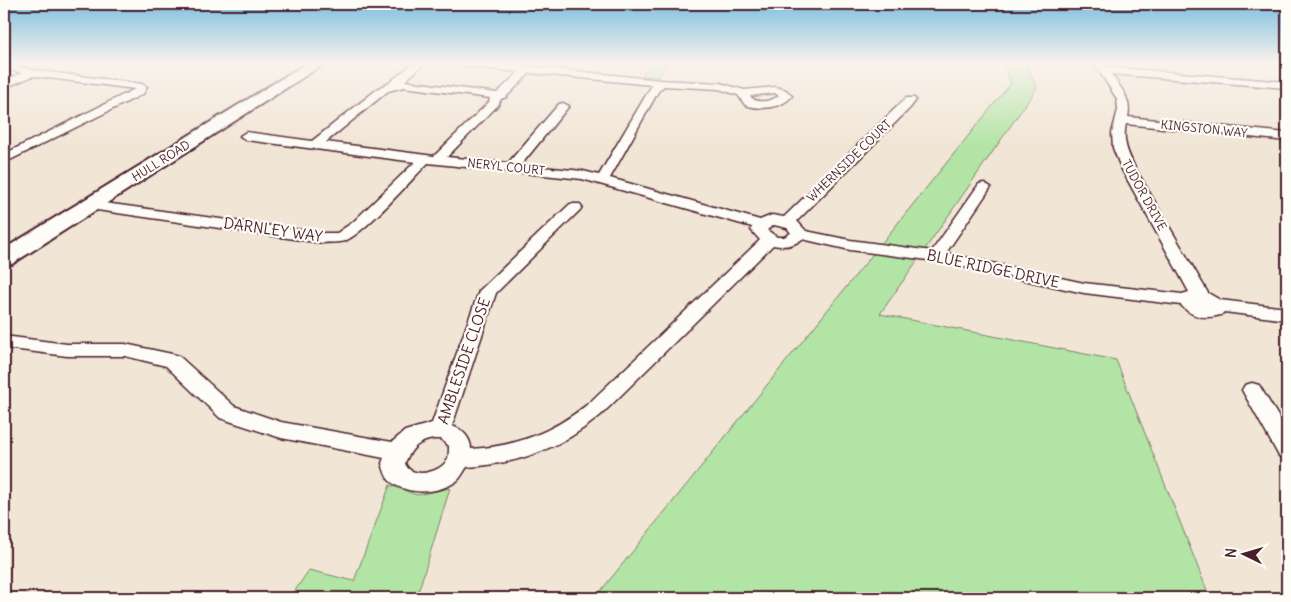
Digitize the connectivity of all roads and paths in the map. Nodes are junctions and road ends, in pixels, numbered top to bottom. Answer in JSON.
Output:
{"nodes":[{"id":1,"x":140,"y":91,"type":"edge"},
{"id":2,"x":273,"y":91,"type":"edge"},
{"id":3,"x":381,"y":91,"type":"edge"},
{"id":4,"x":464,"y":91,"type":"edge"},
{"id":5,"x":506,"y":91,"type":"edge"},
{"id":6,"x":653,"y":91,"type":"edge"},
{"id":7,"x":737,"y":91,"type":"edge"},
{"id":8,"x":1117,"y":91,"type":"edge"},
{"id":9,"x":743,"y":93,"type":"dead end"},
{"id":10,"x":496,"y":97,"type":"junction"},
{"id":11,"x":910,"y":100,"type":"dead end"},
{"id":12,"x":563,"y":106,"type":"dead end"},
{"id":13,"x":1122,"y":120,"type":"junction"},
{"id":14,"x":246,"y":136,"type":"dead end"},
{"id":15,"x":1287,"y":138,"type":"edge"},
{"id":16,"x":315,"y":145,"type":"junction"},
{"id":17,"x":4,"y":159,"type":"edge"},
{"id":18,"x":431,"y":160,"type":"junction"},
{"id":19,"x":512,"y":167,"type":"junction"},
{"id":20,"x":602,"y":180,"type":"junction"},
{"id":21,"x":984,"y":187,"type":"dead end"},
{"id":22,"x":90,"y":205,"type":"junction"},
{"id":23,"x":575,"y":207,"type":"dead end"},
{"id":24,"x":787,"y":222,"type":"junction"},
{"id":25,"x":765,"y":232,"type":"junction"},
{"id":26,"x":799,"y":234,"type":"junction"},
{"id":27,"x":936,"y":256,"type":"junction"},
{"id":28,"x":4,"y":259,"type":"edge"},
{"id":29,"x":1201,"y":301,"type":"junction"},
{"id":30,"x":1287,"y":314,"type":"edge"},
{"id":31,"x":4,"y":342,"type":"edge"},
{"id":32,"x":1252,"y":390,"type":"dead end"},
{"id":33,"x":440,"y":430,"type":"junction"},
{"id":34,"x":1287,"y":450,"type":"edge"},
{"id":35,"x":396,"y":452,"type":"junction"},
{"id":36,"x":460,"y":458,"type":"junction"}],
"edges":[{"from":1,"to":17,"type":"street"},
{"from":2,"to":22,"type":"main road","name":"HULL ROAD"},
{"from":3,"to":16,"type":"street"},
{"from":4,"to":10,"type":"street"},
{"from":5,"to":10,"type":"street"},
{"from":6,"to":20,"type":"street"},
{"from":7,"to":9,"type":"street"},
{"from":8,"to":13,"type":"street","name":"TUDOR DRIVE"},
{"from":10,"to":18,"type":"street"},
{"from":11,"to":24,"type":"street","name":"WHERNSIDE COURT"},
{"from":12,"to":19,"type":"street"},
{"from":13,"to":15,"type":"street","name":"KINGSTON WAY"},
{"from":13,"to":29,"type":"street","name":"TUDOR DRIVE"},
{"from":14,"to":16,"type":"street","name":"NERYL COURT"},
{"from":16,"to":18,"type":"street","name":"NERYL COURT"},
{"from":18,"to":19,"type":"street","name":"NERYL COURT"},
{"from":18,"to":22,"type":"street","name":"DARNLEY WAY"},
{"from":19,"to":20,"type":"street","name":"NERYL COURT"},
{"from":20,"to":25,"type":"street","name":"NERYL COURT"},
{"from":21,"to":27,"type":"street"},
{"from":22,"to":28,"type":"main road","name":"HULL ROAD"},
{"from":23,"to":33,"type":"street","name":"AMBLESIDE CLOSE"},
{"from":24,"to":25,"type":"street"},
{"from":24,"to":26,"type":"street"},
{"from":25,"to":26,"type":"street"},
{"from":25,"to":36,"type":"street"},
{"from":26,"to":27,"type":"street","name":"BLUE RIDGE DRIVE"},
{"from":27,"to":29,"type":"street","name":"BLUE RIDGE DRIVE"},
{"from":29,"to":30,"type":"street","name":"BLUE RIDGE DRIVE"},
{"from":31,"to":35,"type":"street"},
{"from":32,"to":34,"type":"street"},
{"from":33,"to":35,"type":"street"},
{"from":33,"to":36,"type":"street"},
{"from":35,"to":36,"type":"street"}]}
